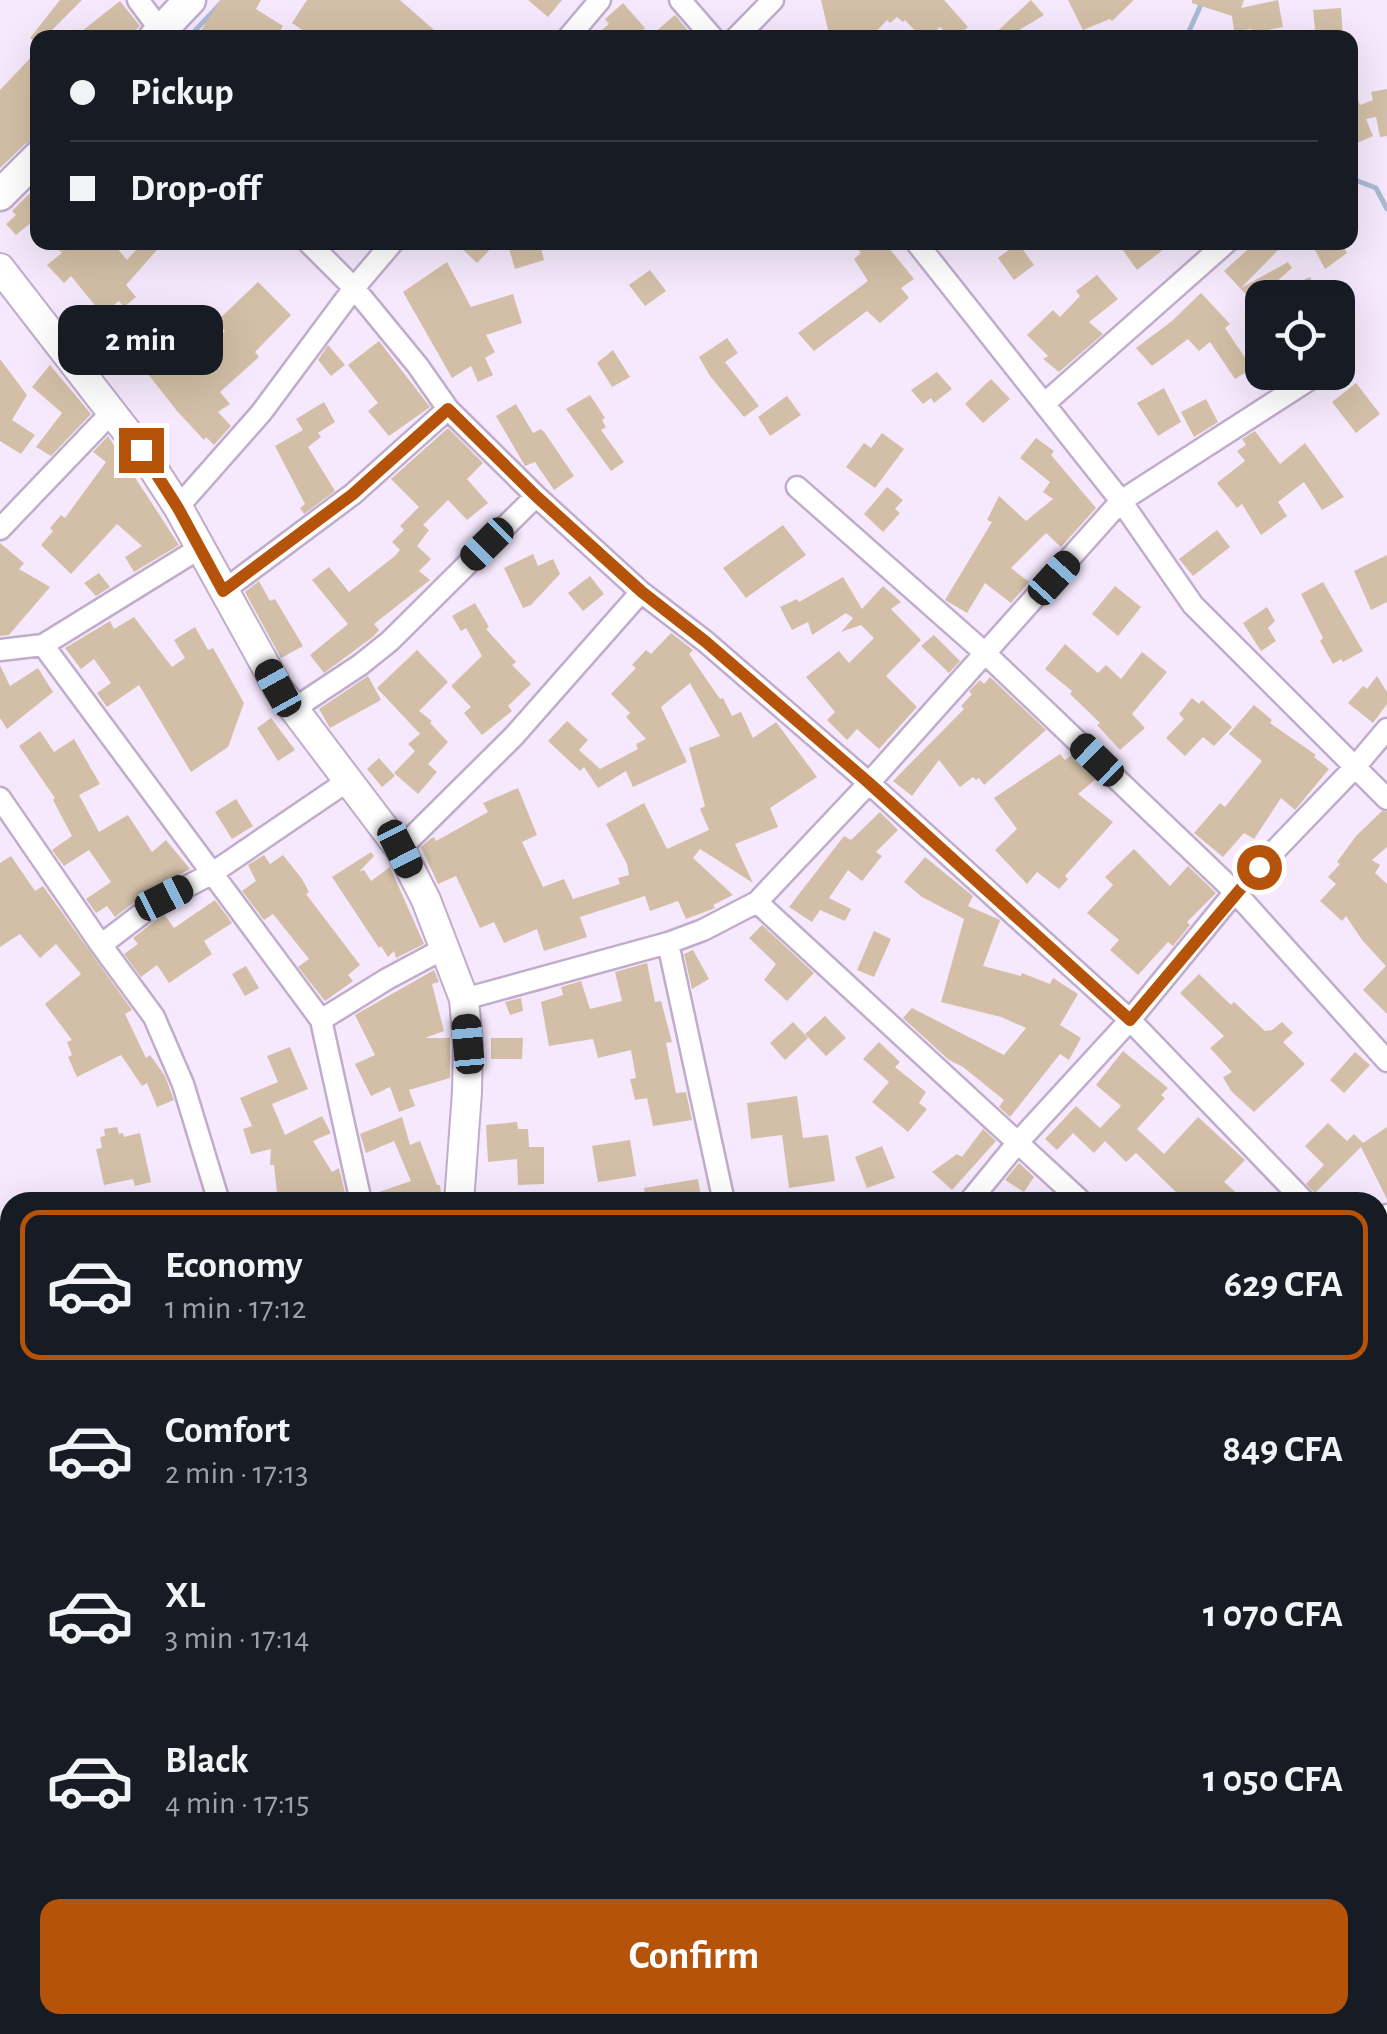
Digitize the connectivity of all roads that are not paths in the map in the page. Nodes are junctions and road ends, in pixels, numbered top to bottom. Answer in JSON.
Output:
{"nodes":[{"id":1,"x":138,"y":0,"type":"edge"},
{"id":2,"x":190,"y":0,"type":"edge"},
{"id":3,"x":600,"y":0,"type":"edge"},
{"id":4,"x":680,"y":0,"type":"edge"},
{"id":5,"x":773,"y":0,"type":"edge"},
{"id":6,"x":156,"y":30,"type":"edge"},
{"id":7,"x":162,"y":30,"type":"edge"},
{"id":8,"x":575,"y":30,"type":"edge"},
{"id":9,"x":706,"y":30,"type":"edge"},
{"id":10,"x":744,"y":30,"type":"edge"},
{"id":11,"x":30,"y":165,"type":"edge"},
{"id":12,"x":0,"y":195,"type":"edge"},
{"id":13,"x":316,"y":250,"type":"edge"},
{"id":14,"x":386,"y":250,"type":"edge"},
{"id":15,"x":922,"y":250,"type":"edge"},
{"id":16,"x":1217,"y":250,"type":"edge"},
{"id":17,"x":0,"y":268,"type":"edge"},
{"id":18,"x":354,"y":288,"type":"junction"},
{"id":19,"x":1293,"y":390,"type":"edge"},
{"id":20,"x":1044,"y":404,"type":"junction"},
{"id":21,"x":448,"y":409,"type":"junction"},
{"id":22,"x":112,"y":412,"type":"junction"},
{"id":23,"x":797,"y":487,"type":"dead end"},
{"id":24,"x":536,"y":496,"type":"junction"},
{"id":25,"x":1121,"y":502,"type":"junction"},
{"id":26,"x":178,"y":508,"type":"junction"},
{"id":27,"x":0,"y":529,"type":"edge"},
{"id":28,"x":200,"y":548,"type":"junction"},
{"id":29,"x":223,"y":591,"type":"junction"},
{"id":30,"x":642,"y":592,"type":"junction"},
{"id":31,"x":43,"y":645,"type":"junction"},
{"id":32,"x":0,"y":650,"type":"edge"},
{"id":33,"x":986,"y":654,"type":"junction"},
{"id":34,"x":292,"y":710,"type":"junction"},
{"id":35,"x":1387,"y":729,"type":"edge"},
{"id":36,"x":1355,"y":768,"type":"junction"},
{"id":37,"x":349,"y":780,"type":"junction"},
{"id":38,"x":869,"y":783,"type":"junction"},
{"id":39,"x":0,"y":798,"type":"edge"},
{"id":40,"x":1387,"y":799,"type":"edge"},
{"id":41,"x":400,"y":849,"type":"junction"},
{"id":42,"x":211,"y":874,"type":"junction"},
{"id":43,"x":1235,"y":892,"type":"junction"},
{"id":44,"x":757,"y":902,"type":"junction"},
{"id":45,"x":668,"y":943,"type":"junction"},
{"id":46,"x":101,"y":946,"type":"junction"},
{"id":47,"x":445,"y":948,"type":"junction"},
{"id":48,"x":464,"y":1000,"type":"junction"},
{"id":49,"x":321,"y":1020,"type":"junction"},
{"id":50,"x":1130,"y":1020,"type":"junction"},
{"id":51,"x":1387,"y":1060,"type":"edge"},
{"id":52,"x":1019,"y":1141,"type":"junction"},
{"id":53,"x":216,"y":1192,"type":"edge"},
{"id":54,"x":359,"y":1192,"type":"edge"},
{"id":55,"x":460,"y":1192,"type":"edge"},
{"id":56,"x":722,"y":1192,"type":"edge"},
{"id":57,"x":977,"y":1192,"type":"edge"},
{"id":58,"x":1072,"y":1192,"type":"edge"},
{"id":59,"x":1295,"y":1192,"type":"edge"}],
"edges":[{"from":1,"to":6,"type":"street"},
{"from":2,"to":7,"type":"main road"},
{"from":3,"to":8,"type":"street"},
{"from":4,"to":9,"type":"street"},
{"from":5,"to":10,"type":"street"},
{"from":11,"to":12,"type":"main road"},
{"from":13,"to":18,"type":"street"},
{"from":14,"to":18,"type":"street"},
{"from":15,"to":20,"type":"street"},
{"from":16,"to":20,"type":"street"},
{"from":17,"to":22,"type":"street"},
{"from":18,"to":21,"type":"street"},
{"from":18,"to":26,"type":"street"},
{"from":19,"to":25,"type":"street"},
{"from":20,"to":25,"type":"street"},
{"from":21,"to":24,"type":"street"},
{"from":21,"to":29,"type":"street"},
{"from":22,"to":26,"type":"street"},
{"from":22,"to":27,"type":"street"},
{"from":23,"to":33,"type":"street"},
{"from":24,"to":30,"type":"street"},
{"from":24,"to":34,"type":"street"},
{"from":25,"to":33,"type":"street"},
{"from":25,"to":36,"type":"street"},
{"from":26,"to":28,"type":"street"},
{"from":28,"to":29,"type":"street"},
{"from":28,"to":31,"type":"street"},
{"from":29,"to":34,"type":"street"},
{"from":30,"to":38,"type":"street"},
{"from":30,"to":41,"type":"street"},
{"from":31,"to":32,"type":"street"},
{"from":31,"to":42,"type":"street"},
{"from":33,"to":38,"type":"street"},
{"from":33,"to":43,"type":"street"},
{"from":34,"to":37,"type":"street"},
{"from":35,"to":36,"type":"street"},
{"from":36,"to":40,"type":"street"},
{"from":36,"to":43,"type":"street"},
{"from":37,"to":41,"type":"street"},
{"from":37,"to":42,"type":"street"},
{"from":38,"to":44,"type":"street"},
{"from":38,"to":50,"type":"street"},
{"from":39,"to":46,"type":"street"},
{"from":41,"to":47,"type":"street"},
{"from":42,"to":46,"type":"street"},
{"from":42,"to":49,"type":"street"},
{"from":43,"to":50,"type":"street"},
{"from":43,"to":51,"type":"street"},
{"from":44,"to":45,"type":"street"},
{"from":44,"to":52,"type":"street"},
{"from":45,"to":48,"type":"street"},
{"from":45,"to":56,"type":"street"},
{"from":46,"to":53,"type":"street"},
{"from":47,"to":48,"type":"street"},
{"from":47,"to":49,"type":"street"},
{"from":48,"to":55,"type":"street"},
{"from":49,"to":54,"type":"street"},
{"from":50,"to":52,"type":"street"},
{"from":50,"to":59,"type":"street"},
{"from":52,"to":57,"type":"street"},
{"from":52,"to":58,"type":"street"}]}
